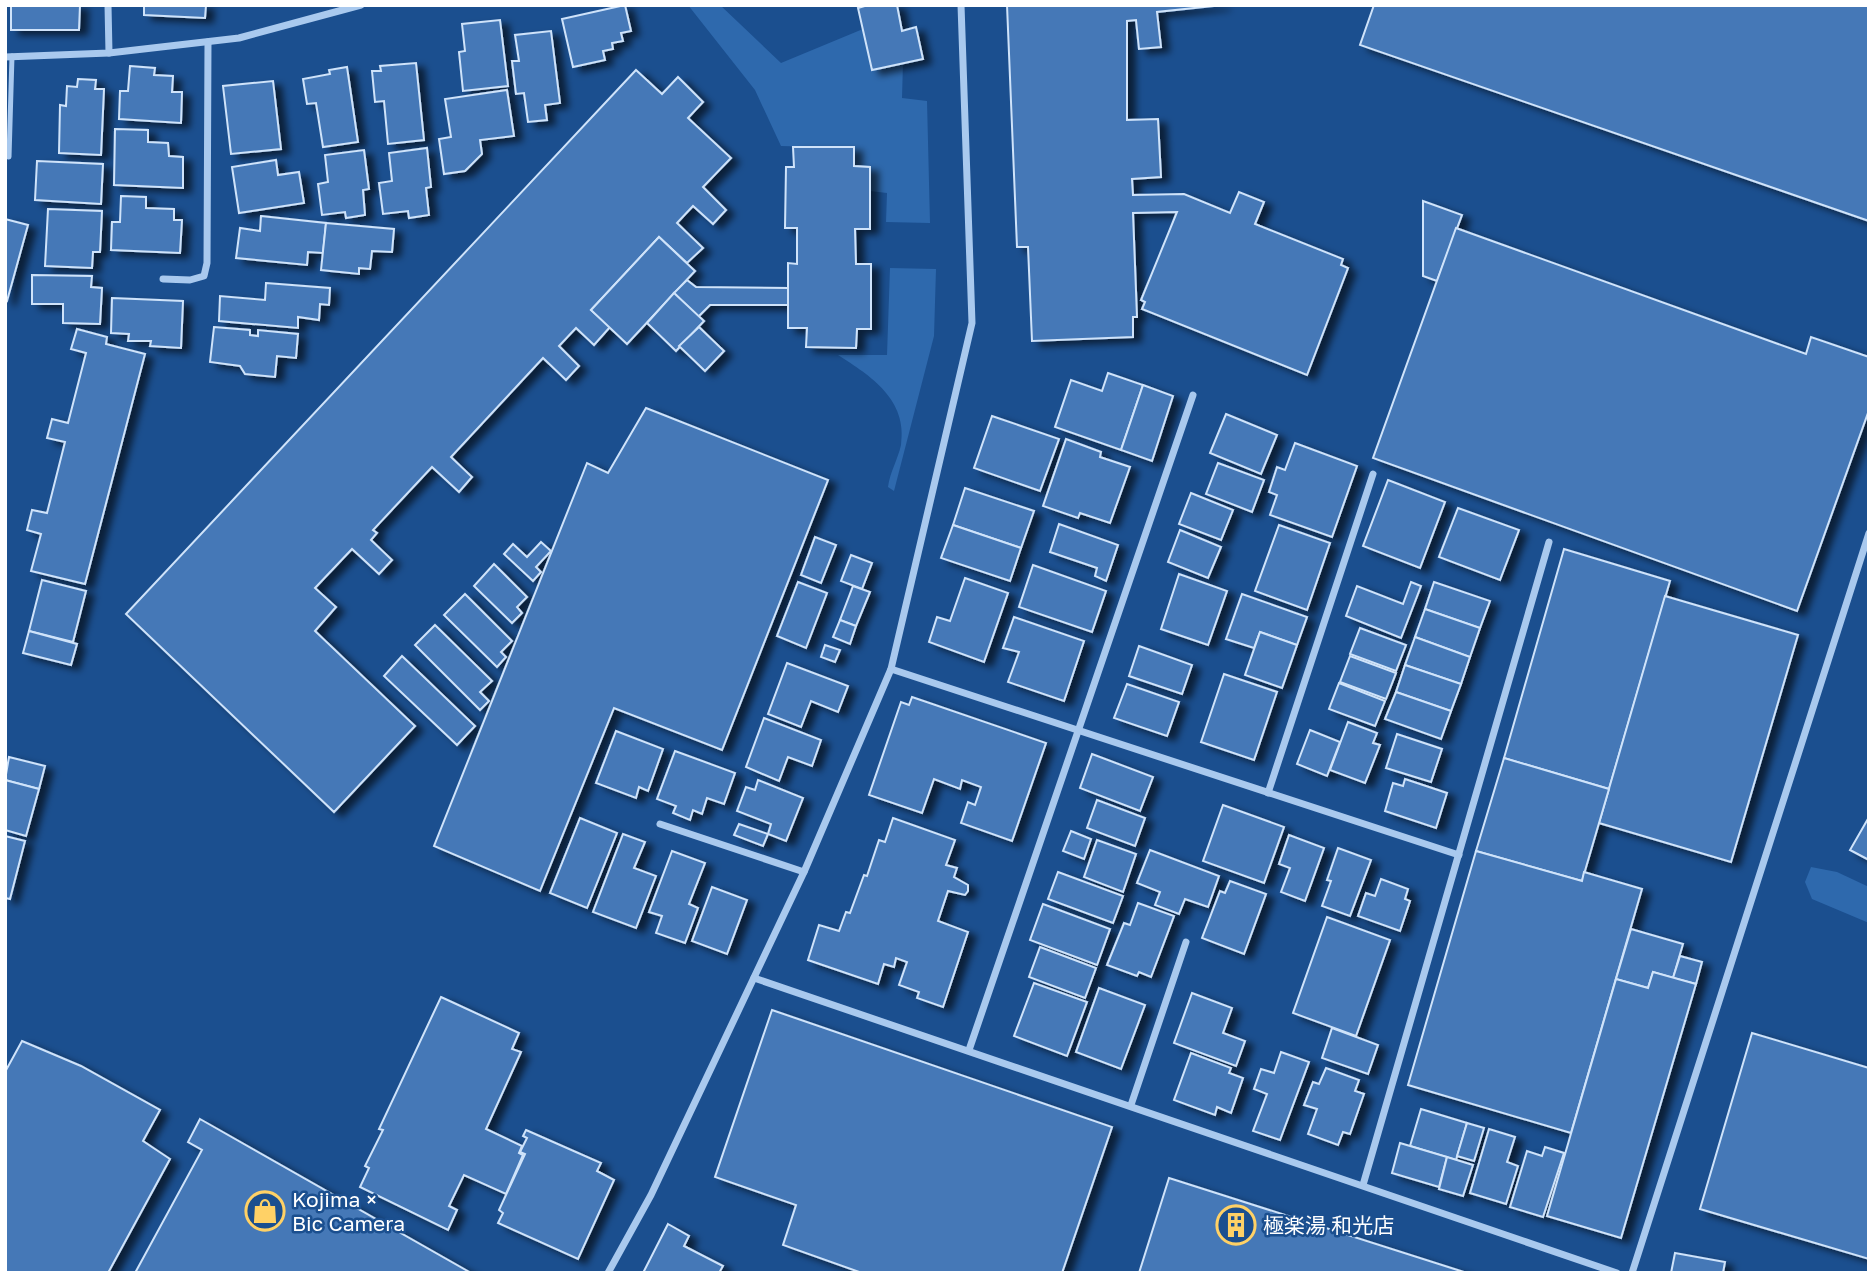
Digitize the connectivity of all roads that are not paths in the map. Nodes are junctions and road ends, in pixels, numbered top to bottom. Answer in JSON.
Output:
{"nodes":[{"id":1,"x":108,"y":5,"type":"edge"},
{"id":2,"x":360,"y":5,"type":"edge"},
{"id":3,"x":961,"y":5,"type":"edge"},
{"id":4,"x":339,"y":8,"type":"edge"},
{"id":5,"x":208,"y":42,"type":"junction"},
{"id":6,"x":109,"y":53,"type":"junction"},
{"id":7,"x":9,"y":56,"type":"edge"},
{"id":8,"x":9,"y":157,"type":"dead end"},
{"id":9,"x":163,"y":279,"type":"dead end"},
{"id":10,"x":1194,"y":395,"type":"dead end"},
{"id":11,"x":1373,"y":474,"type":"dead end"},
{"id":12,"x":1869,"y":533,"type":"edge"},
{"id":13,"x":1549,"y":542,"type":"dead end"},
{"id":14,"x":891,"y":669,"type":"junction"},
{"id":15,"x":1080,"y":731,"type":"junction"},
{"id":16,"x":1268,"y":793,"type":"junction"},
{"id":17,"x":660,"y":824,"type":"dead end"},
{"id":18,"x":1459,"y":855,"type":"junction"},
{"id":19,"x":804,"y":873,"type":"junction"},
{"id":20,"x":1186,"y":942,"type":"dead end"},
{"id":21,"x":754,"y":978,"type":"junction"},
{"id":22,"x":969,"y":1050,"type":"junction"},
{"id":23,"x":1131,"y":1105,"type":"junction"},
{"id":24,"x":1363,"y":1185,"type":"junction"},
{"id":25,"x":608,"y":1273,"type":"edge"},
{"id":26,"x":1617,"y":1273,"type":"edge"},
{"id":27,"x":1632,"y":1273,"type":"edge"}],
"edges":[{"from":1,"to":6,"type":"street"},
{"from":2,"to":4,"type":"street"},
{"from":3,"to":14,"type":"street"},
{"from":4,"to":5,"type":"street"},
{"from":5,"to":6,"type":"street"},
{"from":5,"to":9,"type":"street"},
{"from":6,"to":7,"type":"street"},
{"from":7,"to":8,"type":"lane"},
{"from":10,"to":15,"type":"street"},
{"from":11,"to":16,"type":"street"},
{"from":12,"to":27,"type":"street"},
{"from":13,"to":18,"type":"street"},
{"from":14,"to":15,"type":"street"},
{"from":14,"to":19,"type":"street"},
{"from":15,"to":16,"type":"street"},
{"from":15,"to":22,"type":"street"},
{"from":16,"to":18,"type":"street"},
{"from":17,"to":19,"type":"street"},
{"from":18,"to":24,"type":"street"},
{"from":19,"to":21,"type":"street"},
{"from":20,"to":23,"type":"street"},
{"from":21,"to":22,"type":"street"},
{"from":21,"to":25,"type":"street"},
{"from":22,"to":23,"type":"street"},
{"from":23,"to":24,"type":"street"},
{"from":24,"to":26,"type":"street"}]}
